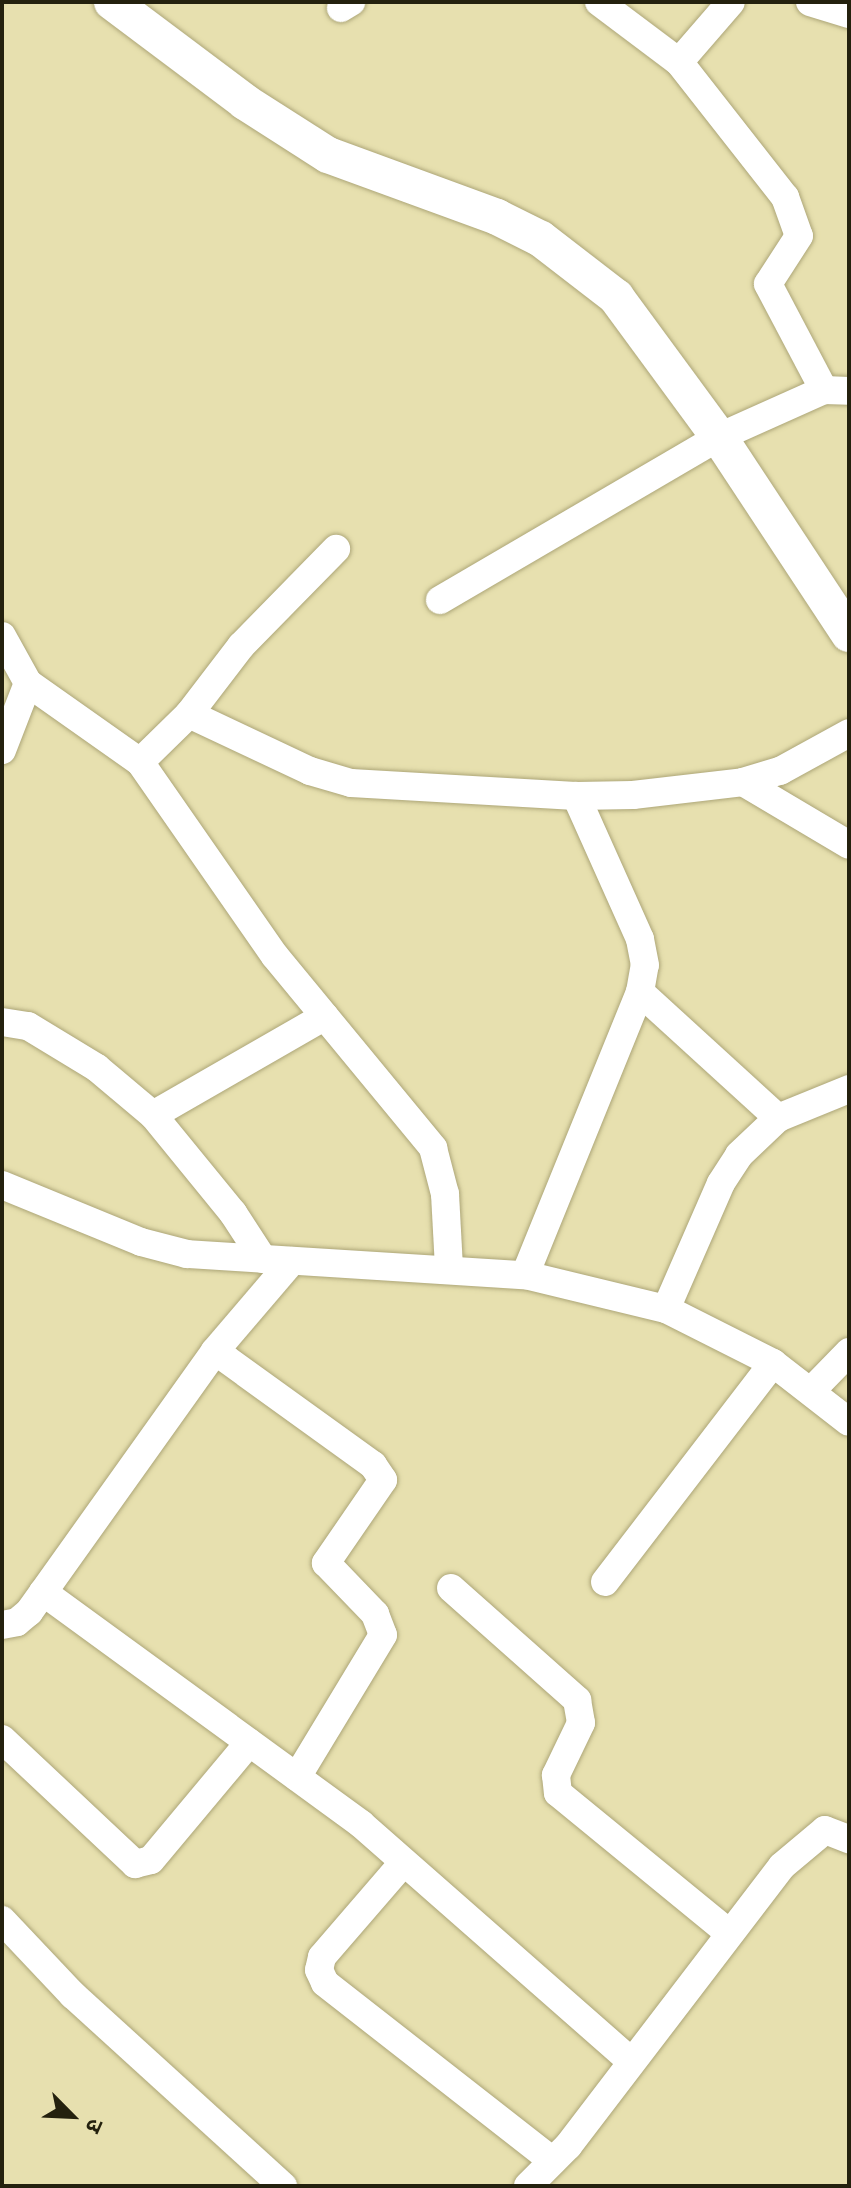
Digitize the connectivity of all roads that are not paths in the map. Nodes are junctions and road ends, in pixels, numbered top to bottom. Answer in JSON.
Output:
{"nodes":[{"id":1,"x":112,"y":2,"type":"edge"},
{"id":2,"x":599,"y":2,"type":"edge"},
{"id":3,"x":731,"y":2,"type":"edge"},
{"id":4,"x":810,"y":2,"type":"edge"},
{"id":5,"x":849,"y":14,"type":"edge"},
{"id":6,"x":679,"y":62,"type":"junction"},
{"id":7,"x":836,"y":391,"type":"edge"},
{"id":8,"x":719,"y":437,"type":"junction"},
{"id":9,"x":336,"y":549,"type":"dead end"},
{"id":10,"x":440,"y":600,"type":"dead end"},
{"id":11,"x":849,"y":634,"type":"edge"},
{"id":12,"x":2,"y":636,"type":"edge"},
{"id":13,"x":28,"y":683,"type":"junction"},
{"id":14,"x":189,"y":714,"type":"junction"},
{"id":15,"x":849,"y":733,"type":"edge"},
{"id":16,"x":2,"y":750,"type":"edge"},
{"id":17,"x":140,"y":762,"type":"junction"},
{"id":18,"x":743,"y":782,"type":"junction"},
{"id":19,"x":576,"y":796,"type":"junction"},
{"id":20,"x":849,"y":845,"type":"edge"},
{"id":21,"x":640,"y":992,"type":"junction"},
{"id":22,"x":325,"y":1016,"type":"junction"},
{"id":23,"x":2,"y":1022,"type":"edge"},
{"id":24,"x":849,"y":1089,"type":"edge"},
{"id":25,"x":153,"y":1115,"type":"junction"},
{"id":26,"x":778,"y":1118,"type":"junction"},
{"id":27,"x":2,"y":1185,"type":"edge"},
{"id":28,"x":263,"y":1259,"type":"junction"},
{"id":29,"x":292,"y":1261,"type":"junction"},
{"id":30,"x":449,"y":1268,"type":"junction"},
{"id":31,"x":525,"y":1275,"type":"junction"},
{"id":32,"x":666,"y":1309,"type":"junction"},
{"id":33,"x":215,"y":1351,"type":"junction"},
{"id":34,"x":849,"y":1352,"type":"edge"},
{"id":35,"x":773,"y":1363,"type":"junction"},
{"id":36,"x":812,"y":1390,"type":"junction"},
{"id":37,"x":849,"y":1422,"type":"edge"},
{"id":38,"x":605,"y":1582,"type":"dead end"},
{"id":39,"x":451,"y":1588,"type":"dead end"},
{"id":40,"x":43,"y":1592,"type":"junction"},
{"id":41,"x":3,"y":1627,"type":"edge"},
{"id":42,"x":2,"y":1739,"type":"edge"},
{"id":43,"x":249,"y":1743,"type":"junction"},
{"id":44,"x":297,"y":1777,"type":"junction"},
{"id":45,"x":849,"y":1839,"type":"edge"},
{"id":46,"x":403,"y":1863,"type":"junction"},
{"id":47,"x":2,"y":1920,"type":"edge"},
{"id":48,"x":728,"y":1932,"type":"junction"},
{"id":49,"x":631,"y":2061,"type":"junction"},
{"id":50,"x":553,"y":2161,"type":"junction"},
{"id":51,"x":283,"y":2186,"type":"edge"},
{"id":52,"x":528,"y":2186,"type":"edge"}],
"edges":[{"from":1,"to":8,"type":"street"},
{"from":2,"to":6,"type":"street"},
{"from":3,"to":6,"type":"street"},
{"from":4,"to":5,"type":"street"},
{"from":6,"to":7,"type":"street"},
{"from":7,"to":8,"type":"street"},
{"from":8,"to":10,"type":"street"},
{"from":8,"to":11,"type":"street"},
{"from":9,"to":14,"type":"street"},
{"from":12,"to":13,"type":"street"},
{"from":13,"to":16,"type":"street"},
{"from":13,"to":17,"type":"street"},
{"from":14,"to":17,"type":"street"},
{"from":14,"to":19,"type":"street"},
{"from":15,"to":18,"type":"street"},
{"from":17,"to":22,"type":"street"},
{"from":18,"to":19,"type":"street"},
{"from":18,"to":20,"type":"street"},
{"from":19,"to":21,"type":"street"},
{"from":21,"to":26,"type":"street"},
{"from":21,"to":31,"type":"street"},
{"from":22,"to":25,"type":"street"},
{"from":22,"to":30,"type":"street"},
{"from":23,"to":25,"type":"street"},
{"from":24,"to":26,"type":"street"},
{"from":25,"to":28,"type":"street"},
{"from":26,"to":32,"type":"street"},
{"from":27,"to":28,"type":"street"},
{"from":28,"to":29,"type":"street"},
{"from":29,"to":30,"type":"street"},
{"from":29,"to":33,"type":"street"},
{"from":30,"to":31,"type":"street"},
{"from":31,"to":32,"type":"street"},
{"from":32,"to":35,"type":"street"},
{"from":33,"to":40,"type":"street"},
{"from":33,"to":44,"type":"street"},
{"from":34,"to":36,"type":"street"},
{"from":35,"to":36,"type":"street"},
{"from":35,"to":38,"type":"street"},
{"from":36,"to":37,"type":"street"},
{"from":39,"to":48,"type":"street"},
{"from":40,"to":41,"type":"street"},
{"from":40,"to":43,"type":"street"},
{"from":42,"to":43,"type":"street"},
{"from":43,"to":44,"type":"street"},
{"from":44,"to":46,"type":"street"},
{"from":45,"to":48,"type":"street"},
{"from":46,"to":49,"type":"street"},
{"from":46,"to":50,"type":"street"},
{"from":47,"to":51,"type":"street"},
{"from":48,"to":49,"type":"street"},
{"from":49,"to":50,"type":"street"},
{"from":50,"to":52,"type":"street"}]}
